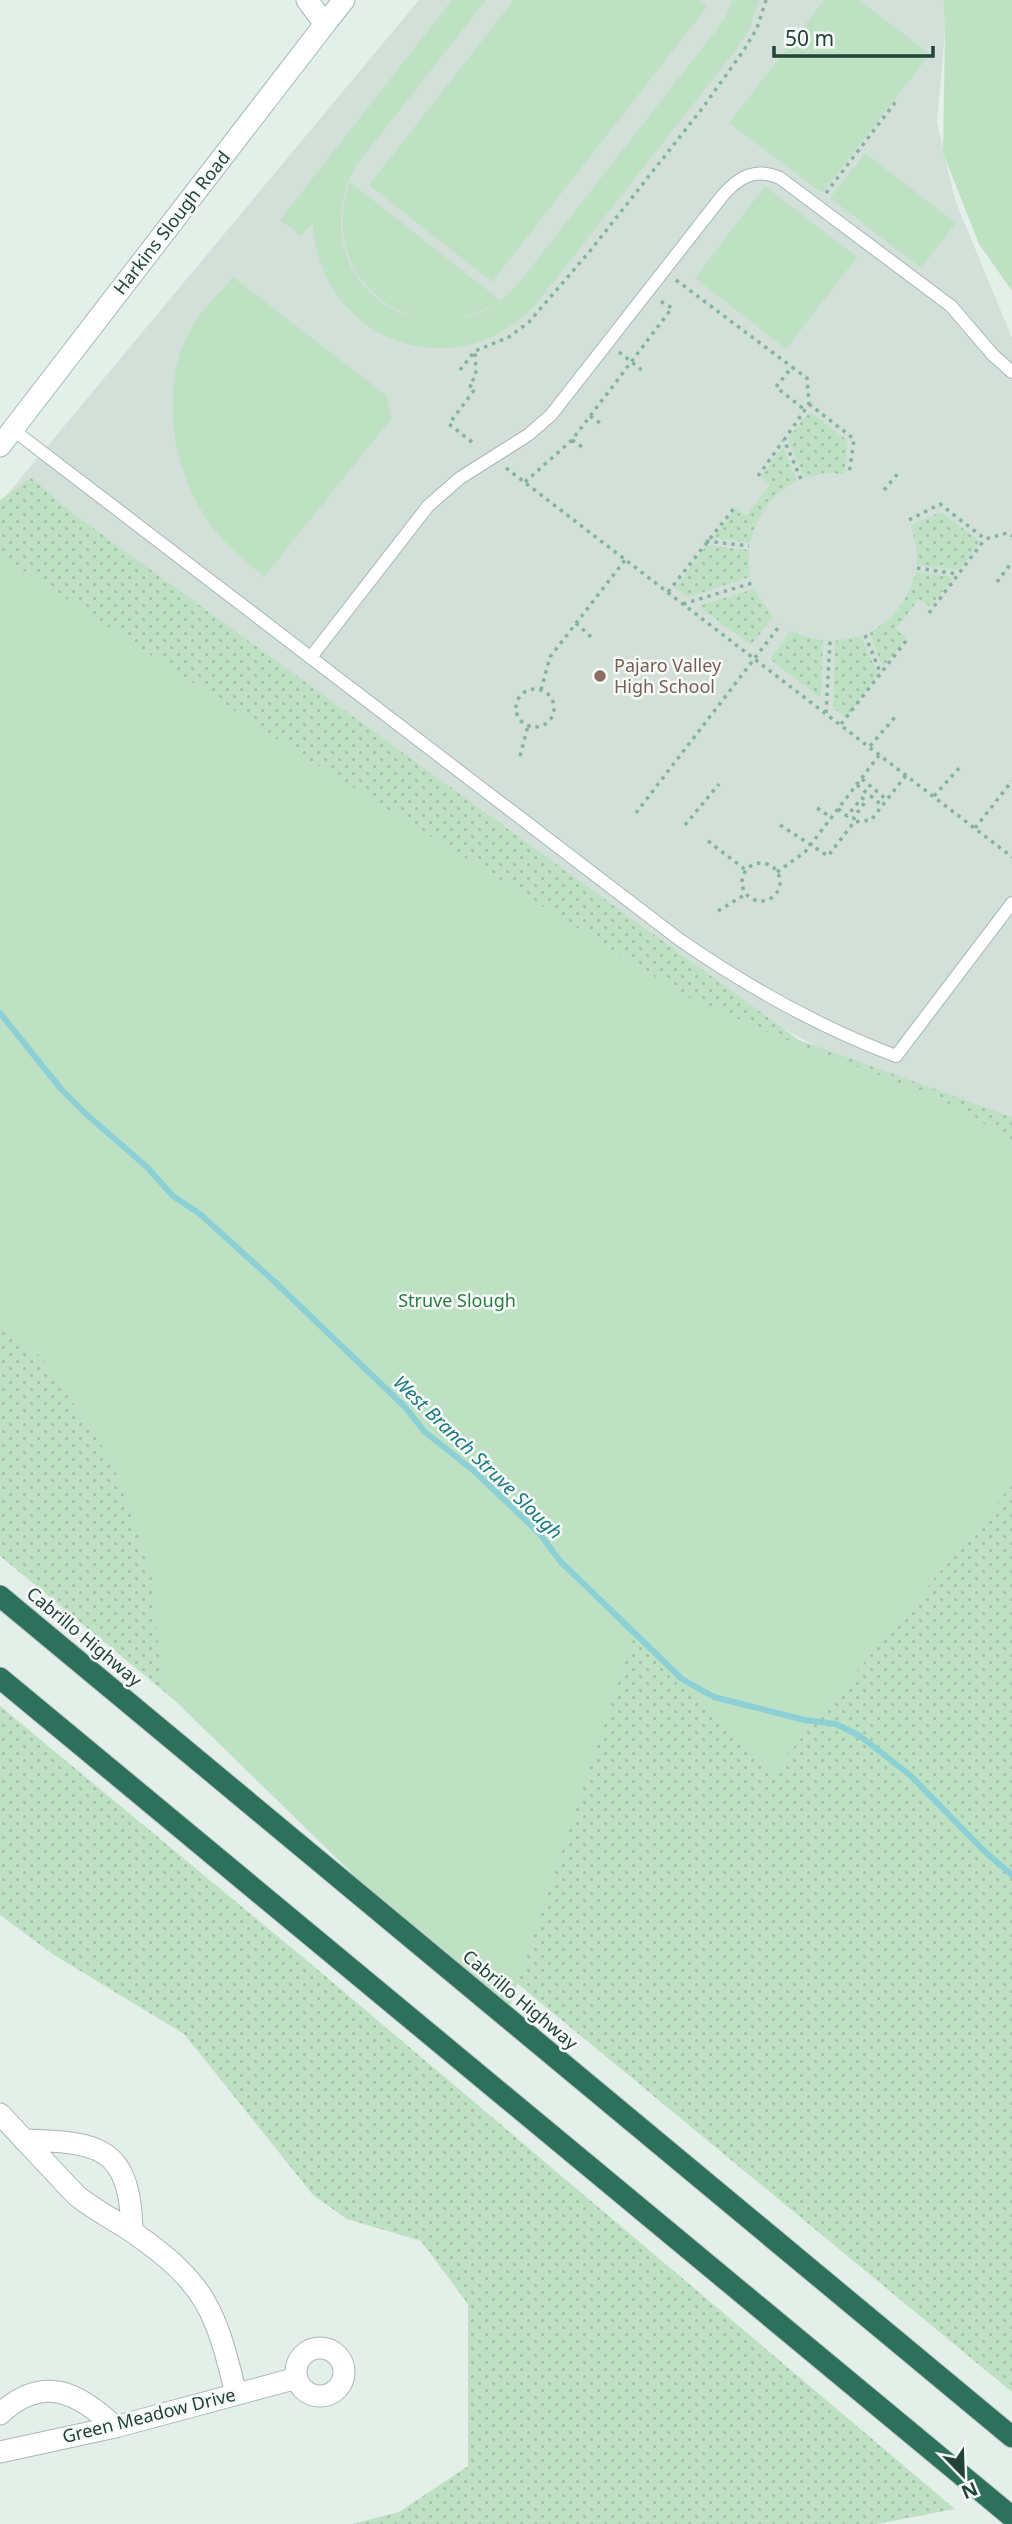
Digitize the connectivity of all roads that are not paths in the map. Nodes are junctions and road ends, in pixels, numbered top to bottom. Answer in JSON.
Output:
{"nodes":[{"id":1,"x":307,"y":0,"type":"edge"},
{"id":2,"x":344,"y":0,"type":"edge"},
{"id":3,"x":325,"y":24,"type":"junction"},
{"id":4,"x":1012,"y":372,"type":"edge"},
{"id":5,"x":6,"y":438,"type":"edge"},
{"id":6,"x":312,"y":657,"type":"junction"},
{"id":7,"x":1012,"y":903,"type":"edge"},
{"id":8,"x":0,"y":1596,"type":"edge"},
{"id":9,"x":0,"y":1678,"type":"edge"},
{"id":10,"x":0,"y":2113,"type":"edge"},
{"id":11,"x":24,"y":2140,"type":"junction"},
{"id":12,"x":132,"y":2231,"type":"junction"},
{"id":13,"x":297,"y":2378,"type":"dead end"},
{"id":14,"x":236,"y":2394,"type":"junction"},
{"id":15,"x":0,"y":2414,"type":"edge"},
{"id":16,"x":115,"y":2427,"type":"junction"},
{"id":17,"x":1012,"y":2437,"type":"edge"},
{"id":18,"x":0,"y":2452,"type":"edge"},
{"id":19,"x":1012,"y":2517,"type":"edge"}],
"edges":[{"from":1,"to":3,"type":"street"},
{"from":2,"to":3,"type":"street","name":"Harkins Slough Road"},
{"from":3,"to":5,"type":"street","name":"Harkins Slough Road"},
{"from":4,"to":6,"type":"lane"},
{"from":5,"to":6,"type":"lane"},
{"from":6,"to":7,"type":"lane"},
{"from":8,"to":17,"type":"highway","name":"Cabrillo Highway"},
{"from":9,"to":19,"type":"highway"},
{"from":10,"to":11,"type":"street"},
{"from":11,"to":12,"type":"street"},
{"from":11,"to":12,"type":"street"},
{"from":12,"to":14,"type":"street"},
{"from":13,"to":14,"type":"street","name":"Green Meadow Drive"},
{"from":14,"to":16,"type":"street","name":"Green Meadow Drive"},
{"from":15,"to":16,"type":"street"},
{"from":16,"to":18,"type":"street","name":"Green Meadow Drive"}]}
